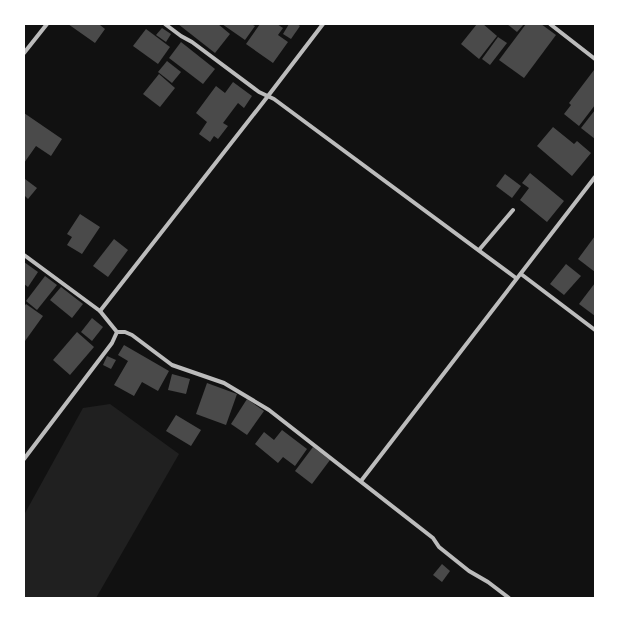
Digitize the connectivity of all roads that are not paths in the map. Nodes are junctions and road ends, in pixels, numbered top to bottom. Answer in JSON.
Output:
{"nodes":[{"id":1,"x":46,"y":24,"type":"edge"},
{"id":2,"x":164,"y":24,"type":"edge"},
{"id":3,"x":323,"y":24,"type":"edge"},
{"id":4,"x":550,"y":24,"type":"edge"},
{"id":5,"x":24,"y":53,"type":"edge"},
{"id":6,"x":595,"y":59,"type":"edge"},
{"id":7,"x":268,"y":96,"type":"junction"},
{"id":8,"x":595,"y":177,"type":"edge"},
{"id":9,"x":513,"y":210,"type":"dead end"},
{"id":10,"x":479,"y":250,"type":"junction"},
{"id":11,"x":24,"y":255,"type":"edge"},
{"id":12,"x":521,"y":274,"type":"junction"},
{"id":13,"x":516,"y":278,"type":"junction"},
{"id":14,"x":100,"y":311,"type":"junction"},
{"id":15,"x":595,"y":330,"type":"edge"},
{"id":16,"x":117,"y":332,"type":"junction"},
{"id":17,"x":24,"y":459,"type":"edge"},
{"id":18,"x":361,"y":481,"type":"junction"},
{"id":19,"x":509,"y":598,"type":"edge"}],
"edges":[{"from":1,"to":5,"type":"street"},
{"from":2,"to":7,"type":"street"},
{"from":3,"to":7,"type":"street"},
{"from":4,"to":6,"type":"street"},
{"from":7,"to":10,"type":"street"},
{"from":7,"to":14,"type":"street"},
{"from":8,"to":12,"type":"street"},
{"from":9,"to":10,"type":"street"},
{"from":10,"to":13,"type":"street"},
{"from":11,"to":14,"type":"street"},
{"from":12,"to":13,"type":"street"},
{"from":12,"to":15,"type":"street"},
{"from":13,"to":18,"type":"street"},
{"from":14,"to":16,"type":"street"},
{"from":16,"to":17,"type":"street"},
{"from":16,"to":18,"type":"street"},
{"from":18,"to":19,"type":"street"}]}
